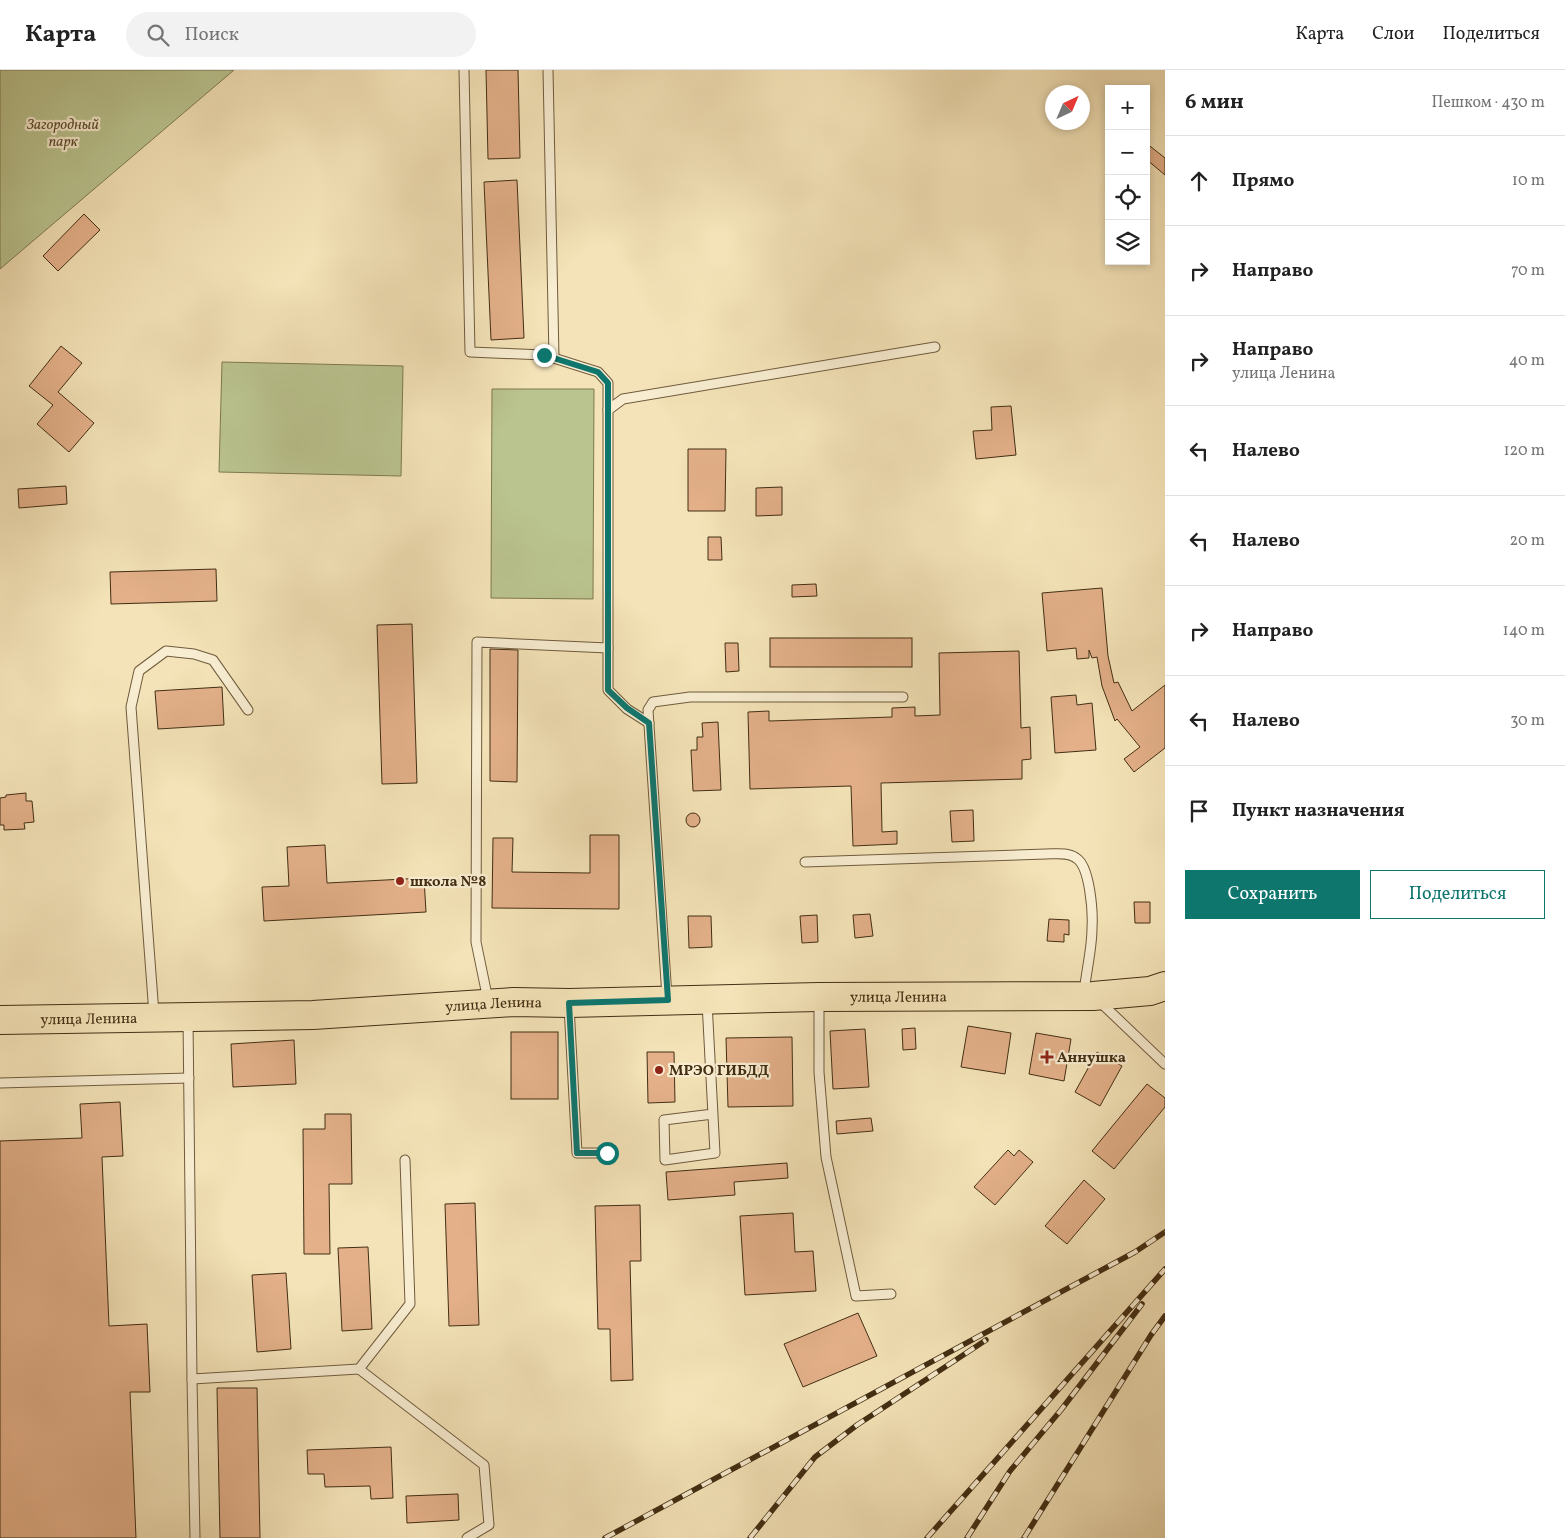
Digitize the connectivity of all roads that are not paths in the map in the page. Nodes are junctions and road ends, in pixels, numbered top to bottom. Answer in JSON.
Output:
{"nodes":[{"id":1,"x":464,"y":70,"type":"edge"},
{"id":2,"x":548,"y":70,"type":"edge"},
{"id":3,"x":935,"y":347,"type":"dead end"},
{"id":4,"x":554,"y":358,"type":"junction"},
{"id":5,"x":608,"y":410,"type":"junction"},
{"id":6,"x":608,"y":648,"type":"junction"},
{"id":7,"x":903,"y":697,"type":"dead end"},
{"id":8,"x":248,"y":710,"type":"dead end"},
{"id":9,"x":649,"y":723,"type":"junction"},
{"id":10,"x":805,"y":862,"type":"dead end"},
{"id":11,"x":1165,"y":986,"type":"edge"},
{"id":12,"x":1088,"y":996,"type":"junction"},
{"id":13,"x":819,"y":997,"type":"junction"},
{"id":14,"x":707,"y":999,"type":"junction"},
{"id":15,"x":668,"y":1000,"type":"junction"},
{"id":16,"x":569,"y":1003,"type":"junction"},
{"id":17,"x":489,"y":1004,"type":"junction"},
{"id":18,"x":188,"y":1016,"type":"junction"},
{"id":19,"x":154,"y":1017,"type":"junction"},
{"id":20,"x":0,"y":1020,"type":"edge"},
{"id":21,"x":1165,"y":1064,"type":"edge"},
{"id":22,"x":189,"y":1078,"type":"junction"},
{"id":23,"x":0,"y":1082,"type":"edge"},
{"id":24,"x":713,"y":1114,"type":"junction"},
{"id":25,"x":607,"y":1153,"type":"dead end"},
{"id":26,"x":406,"y":1160,"type":"dead end"},
{"id":27,"x":891,"y":1294,"type":"dead end"},
{"id":28,"x":359,"y":1369,"type":"junction"},
{"id":29,"x":192,"y":1378,"type":"junction"},
{"id":30,"x":195,"y":1538,"type":"edge"},
{"id":31,"x":467,"y":1538,"type":"edge"}],
"edges":[{"from":1,"to":4,"type":"lane"},
{"from":2,"to":4,"type":"lane"},
{"from":3,"to":5,"type":"lane"},
{"from":4,"to":5,"type":"lane"},
{"from":5,"to":6,"type":"lane"},
{"from":6,"to":9,"type":"lane"},
{"from":6,"to":17,"type":"lane"},
{"from":7,"to":9,"type":"lane"},
{"from":8,"to":19,"type":"lane"},
{"from":9,"to":15,"type":"lane"},
{"from":10,"to":12,"type":"lane"},
{"from":11,"to":12,"type":"main road","name":"улица Ленина"},
{"from":12,"to":13,"type":"main road","name":"улица Ленина"},
{"from":12,"to":21,"type":"lane"},
{"from":13,"to":14,"type":"main road","name":"улица Ленина"},
{"from":13,"to":27,"type":"lane"},
{"from":14,"to":15,"type":"main road","name":"улица Ленина"},
{"from":14,"to":24,"type":"lane"},
{"from":15,"to":16,"type":"main road","name":"улица Ленина"},
{"from":16,"to":17,"type":"main road","name":"улица Ленина"},
{"from":16,"to":25,"type":"lane"},
{"from":17,"to":18,"type":"main road","name":"улица Ленина"},
{"from":18,"to":19,"type":"main road","name":"улица Ленина"},
{"from":18,"to":22,"type":"lane"},
{"from":19,"to":20,"type":"main road","name":"улица Ленина"},
{"from":22,"to":23,"type":"lane"},
{"from":22,"to":29,"type":"lane"},
{"from":24,"to":24,"type":"lane"},
{"from":26,"to":28,"type":"lane"},
{"from":28,"to":29,"type":"lane"},
{"from":28,"to":31,"type":"lane"},
{"from":29,"to":30,"type":"lane"}]}
